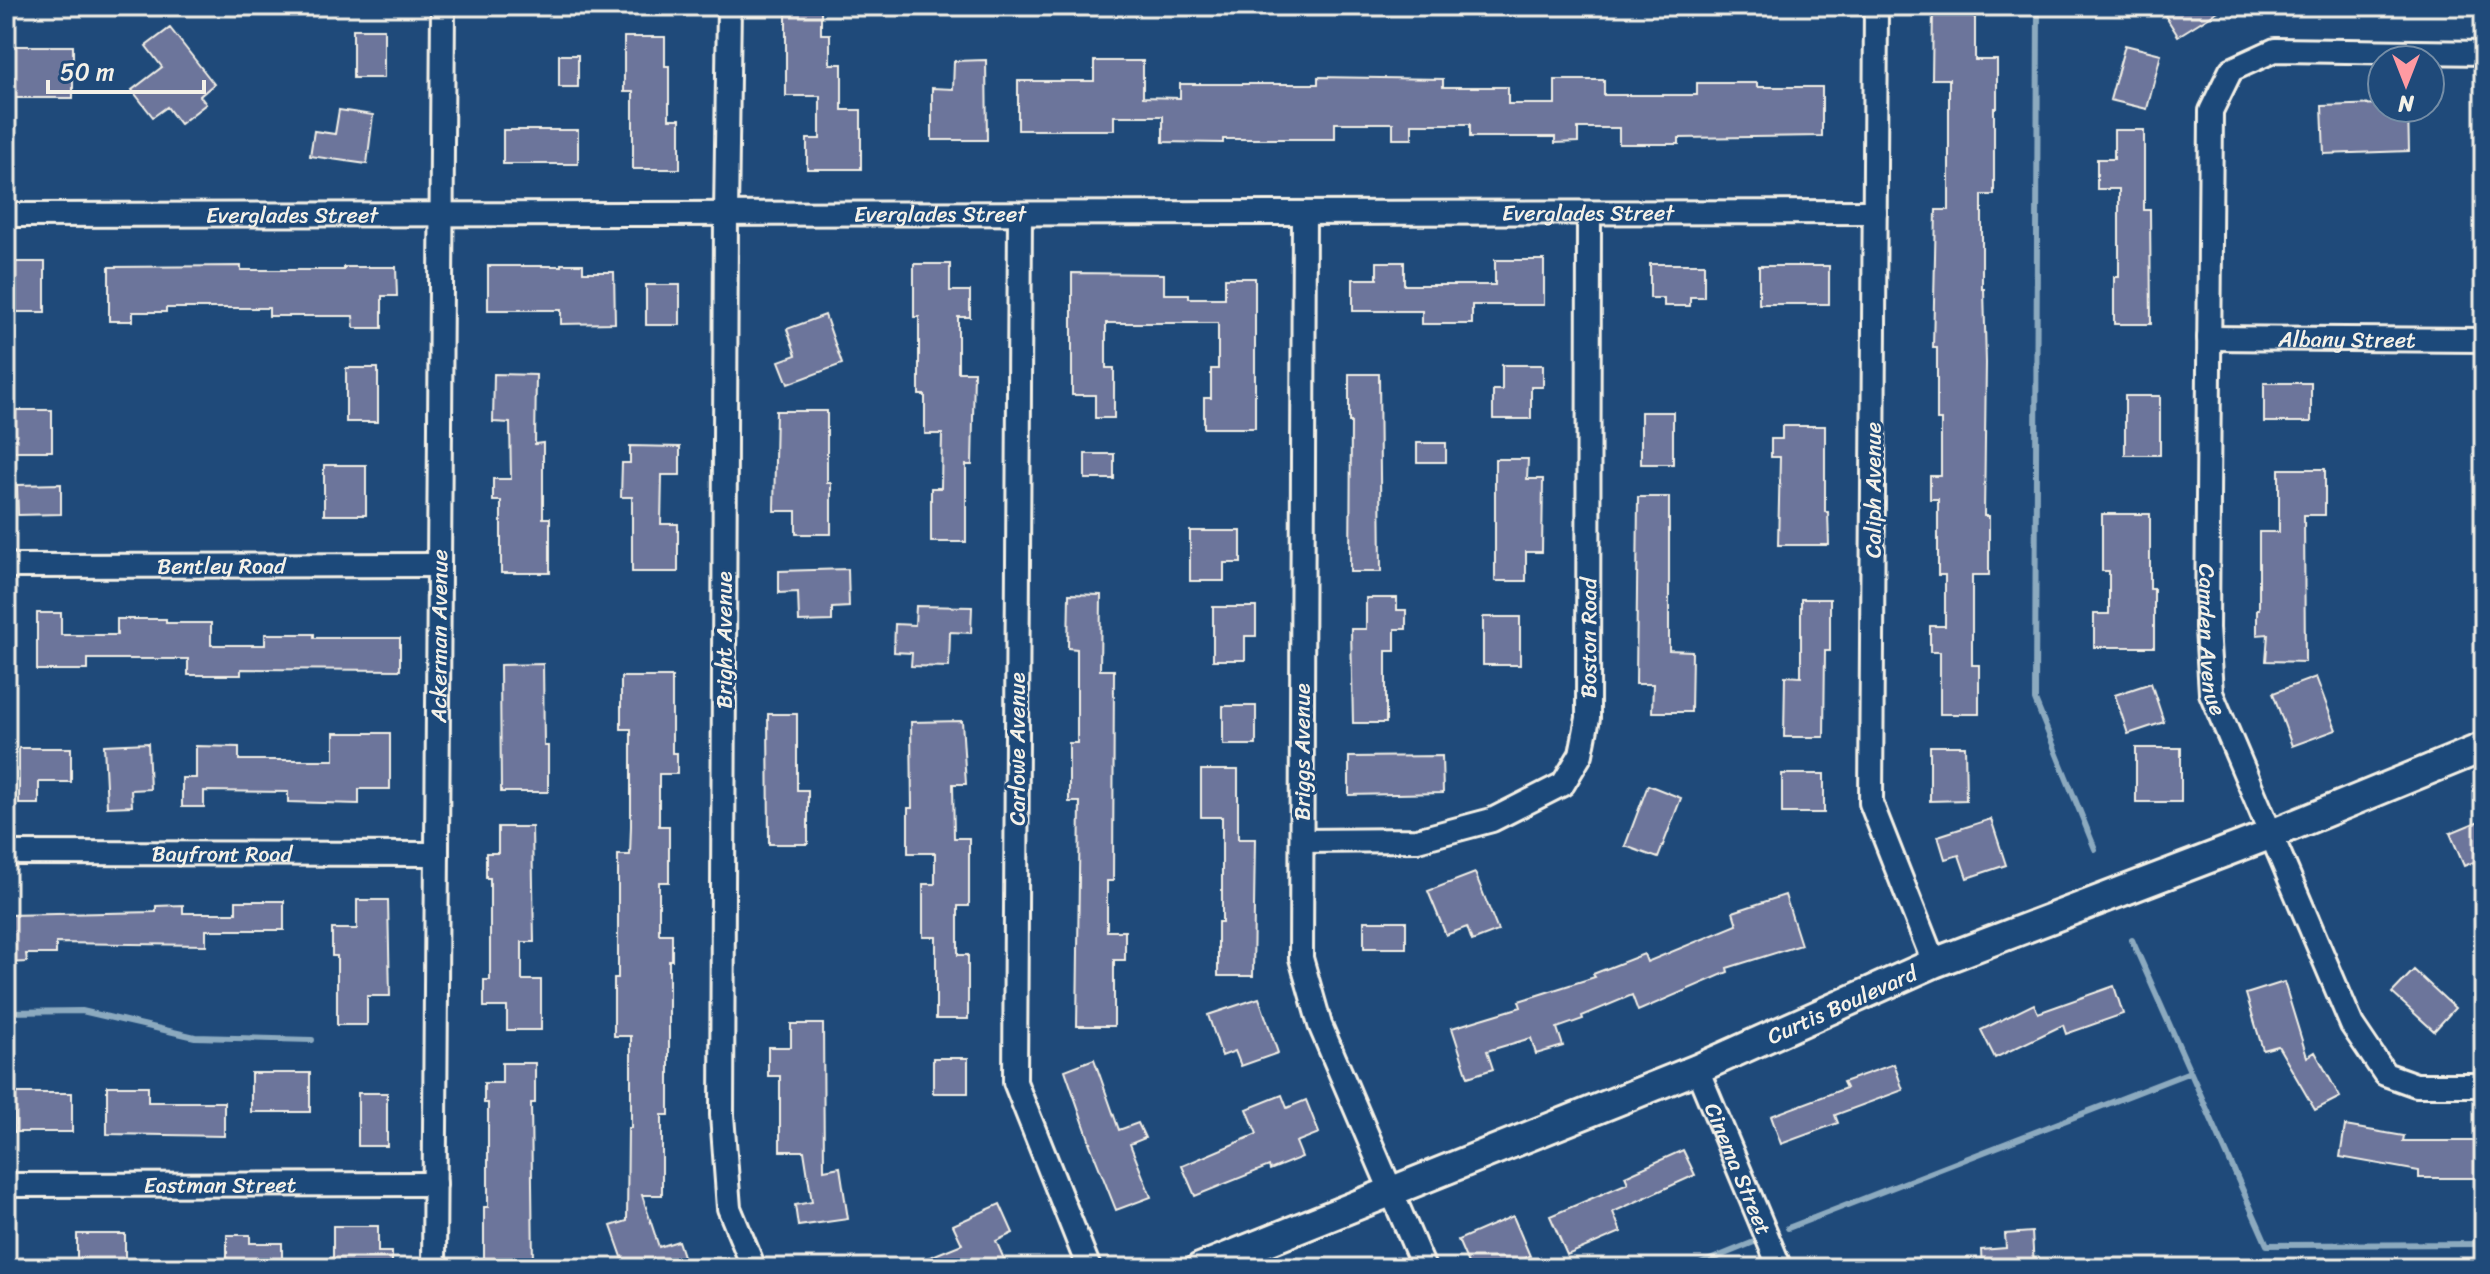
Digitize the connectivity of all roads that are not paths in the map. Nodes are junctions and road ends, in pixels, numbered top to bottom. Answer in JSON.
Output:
{"nodes":[{"id":1,"x":443,"y":6,"type":"edge"},
{"id":2,"x":729,"y":6,"type":"edge"},
{"id":3,"x":1876,"y":6,"type":"edge"},
{"id":4,"x":2484,"y":53,"type":"edge"},
{"id":5,"x":1875,"y":212,"type":"junction"},
{"id":6,"x":1304,"y":213,"type":"junction"},
{"id":7,"x":726,"y":214,"type":"junction"},
{"id":8,"x":1589,"y":214,"type":"junction"},
{"id":9,"x":6,"y":215,"type":"edge"},
{"id":10,"x":441,"y":215,"type":"junction"},
{"id":11,"x":1020,"y":215,"type":"junction"},
{"id":12,"x":2209,"y":338,"type":"junction"},
{"id":13,"x":2484,"y":340,"type":"edge"},
{"id":14,"x":6,"y":563,"type":"edge"},
{"id":15,"x":438,"y":565,"type":"junction"},
{"id":16,"x":2484,"y":747,"type":"edge"},
{"id":17,"x":2272,"y":834,"type":"junction"},
{"id":18,"x":1302,"y":841,"type":"junction"},
{"id":19,"x":6,"y":853,"type":"edge"},
{"id":20,"x":437,"y":854,"type":"junction"},
{"id":21,"x":1934,"y":963,"type":"junction"},
{"id":22,"x":1697,"y":1069,"type":"junction"},
{"id":23,"x":2484,"y":1085,"type":"edge"},
{"id":24,"x":435,"y":1184,"type":"junction"},
{"id":25,"x":6,"y":1185,"type":"edge"},
{"id":26,"x":1391,"y":1191,"type":"junction"},
{"id":27,"x":434,"y":1268,"type":"edge"},
{"id":28,"x":754,"y":1268,"type":"edge"},
{"id":29,"x":1089,"y":1268,"type":"edge"},
{"id":30,"x":1200,"y":1268,"type":"edge"},
{"id":31,"x":1424,"y":1268,"type":"edge"},
{"id":32,"x":1780,"y":1268,"type":"edge"}],
"edges":[{"from":1,"to":10,"type":"street","name":"Ackerman Avenue"},
{"from":2,"to":7,"type":"street","name":"Bright Avenue"},
{"from":3,"to":5,"type":"street","name":"Caliph Avenue"},
{"from":4,"to":12,"type":"street","name":"Camden Avenue"},
{"from":5,"to":8,"type":"street","name":"Everglades Street"},
{"from":5,"to":21,"type":"street","name":"Caliph Avenue"},
{"from":6,"to":8,"type":"street","name":"Everglades Street"},
{"from":6,"to":11,"type":"street","name":"Everglades Street"},
{"from":6,"to":18,"type":"street","name":"Briggs Avenue"},
{"from":7,"to":10,"type":"street","name":"Everglades Street"},
{"from":7,"to":11,"type":"street","name":"Everglades Street"},
{"from":7,"to":28,"type":"street","name":"Bright Avenue"},
{"from":8,"to":18,"type":"street","name":"Boston Road"},
{"from":9,"to":10,"type":"street","name":"Everglades Street"},
{"from":10,"to":15,"type":"street","name":"Ackerman Avenue"},
{"from":11,"to":29,"type":"street","name":"Carlowe Avenue"},
{"from":12,"to":13,"type":"street","name":"Albany Street"},
{"from":12,"to":17,"type":"street","name":"Camden Avenue"},
{"from":14,"to":15,"type":"street","name":"Bentley Road"},
{"from":15,"to":20,"type":"street","name":"Ackerman Avenue"},
{"from":16,"to":17,"type":"street","name":"Curtis Boulevard"},
{"from":17,"to":21,"type":"street","name":"Curtis Boulevard"},
{"from":17,"to":23,"type":"street","name":"Camden Avenue"},
{"from":18,"to":26,"type":"street","name":"Briggs Avenue"},
{"from":19,"to":20,"type":"street","name":"Bayfront Road"},
{"from":20,"to":24,"type":"street","name":"Ackerman Avenue"},
{"from":21,"to":22,"type":"street","name":"Curtis Boulevard"},
{"from":22,"to":26,"type":"street","name":"Curtis Boulevard"},
{"from":22,"to":32,"type":"street","name":"Cinema Street"},
{"from":24,"to":25,"type":"street","name":"Eastman Street"},
{"from":24,"to":27,"type":"street","name":"Ackerman Avenue"},
{"from":26,"to":30,"type":"street","name":"Curtis Boulevard"},
{"from":26,"to":31,"type":"street","name":"Briggs Avenue"}]}
